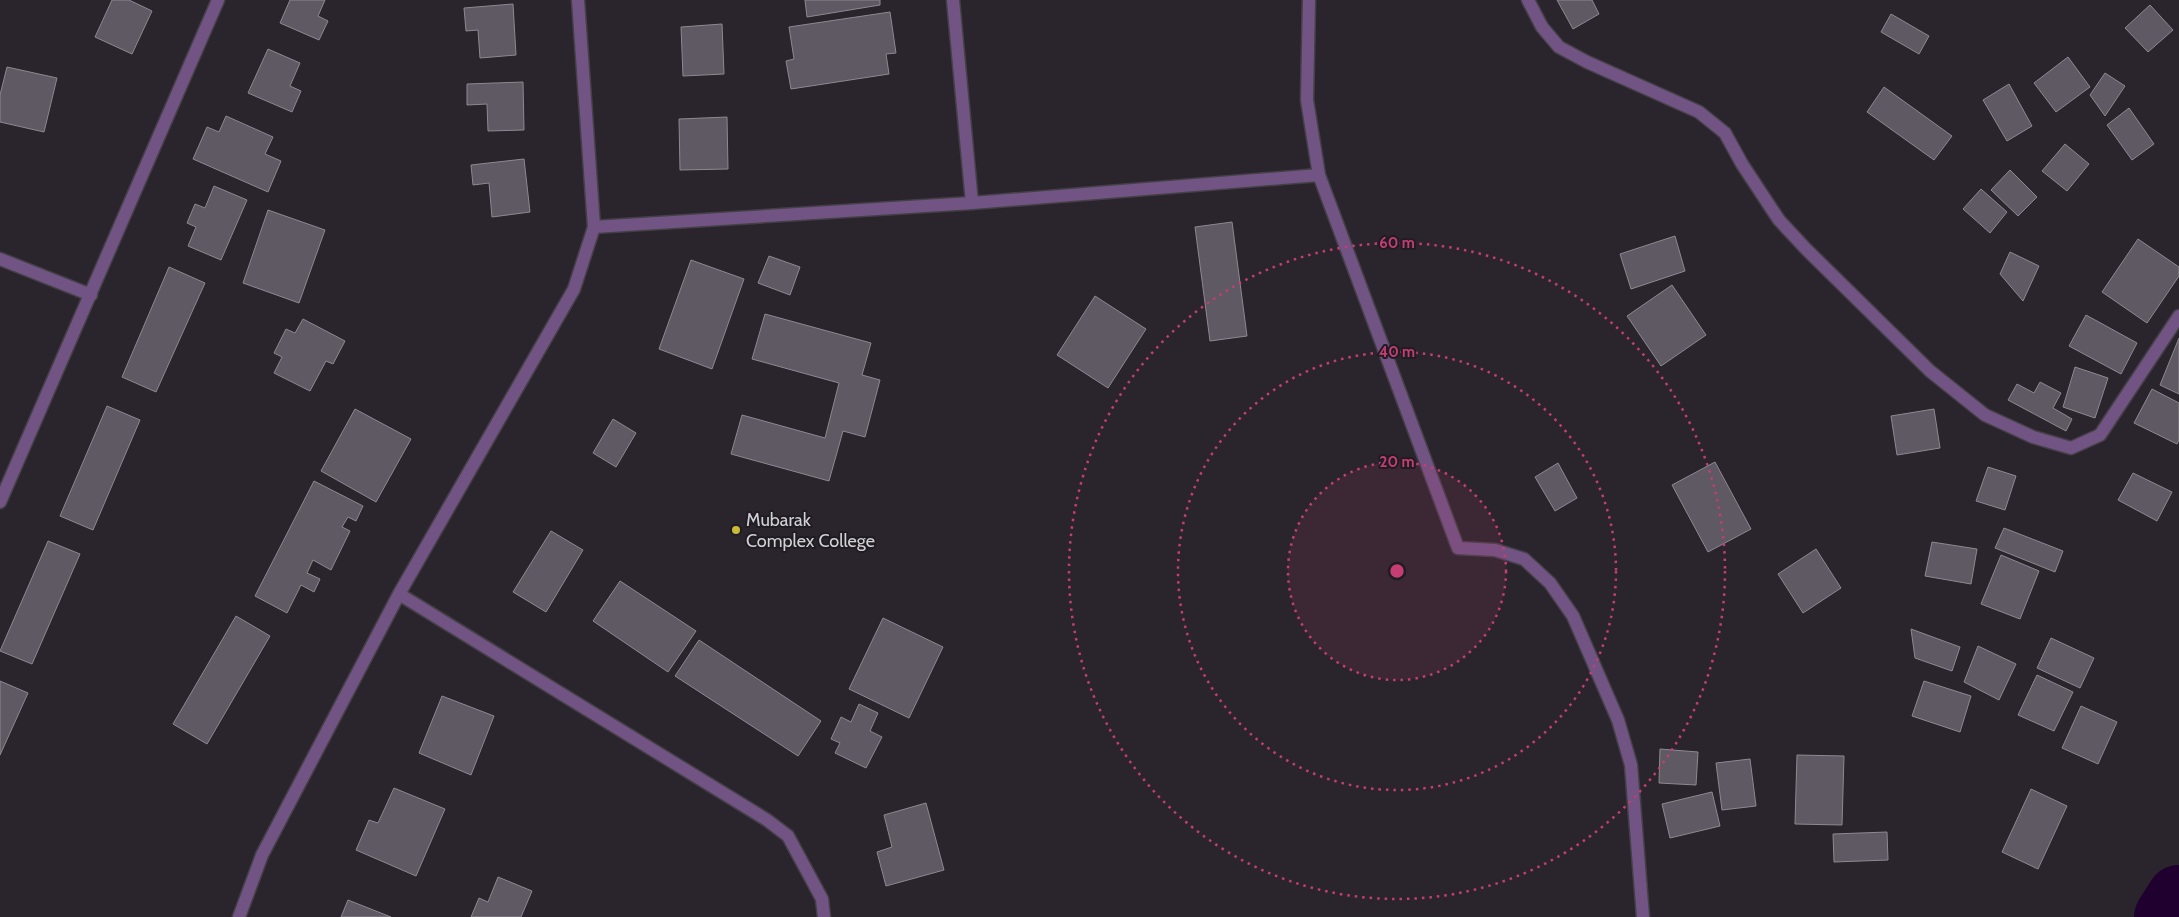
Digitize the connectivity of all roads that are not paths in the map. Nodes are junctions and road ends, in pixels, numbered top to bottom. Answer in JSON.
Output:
{"nodes":[{"id":1,"x":218,"y":0,"type":"edge"},
{"id":2,"x":578,"y":0,"type":"edge"},
{"id":3,"x":953,"y":0,"type":"edge"},
{"id":4,"x":1309,"y":0,"type":"edge"},
{"id":5,"x":1528,"y":0,"type":"edge"},
{"id":6,"x":1319,"y":175,"type":"junction"},
{"id":7,"x":972,"y":203,"type":"junction"},
{"id":8,"x":594,"y":227,"type":"junction"},
{"id":9,"x":0,"y":259,"type":"edge"},
{"id":10,"x":91,"y":295,"type":"junction"},
{"id":11,"x":2179,"y":316,"type":"edge"},
{"id":12,"x":0,"y":502,"type":"edge"},
{"id":13,"x":399,"y":594,"type":"junction"},
{"id":14,"x":239,"y":917,"type":"edge"},
{"id":15,"x":824,"y":917,"type":"edge"},
{"id":16,"x":1643,"y":917,"type":"edge"}],
"edges":[{"from":1,"to":10,"type":"street"},
{"from":2,"to":8,"type":"street"},
{"from":3,"to":7,"type":"street"},
{"from":4,"to":6,"type":"street"},
{"from":5,"to":11,"type":"street"},
{"from":6,"to":7,"type":"street"},
{"from":6,"to":16,"type":"street"},
{"from":7,"to":8,"type":"street"},
{"from":8,"to":13,"type":"street"},
{"from":9,"to":10,"type":"street"},
{"from":10,"to":12,"type":"street"},
{"from":13,"to":14,"type":"street"},
{"from":13,"to":15,"type":"street"}]}
